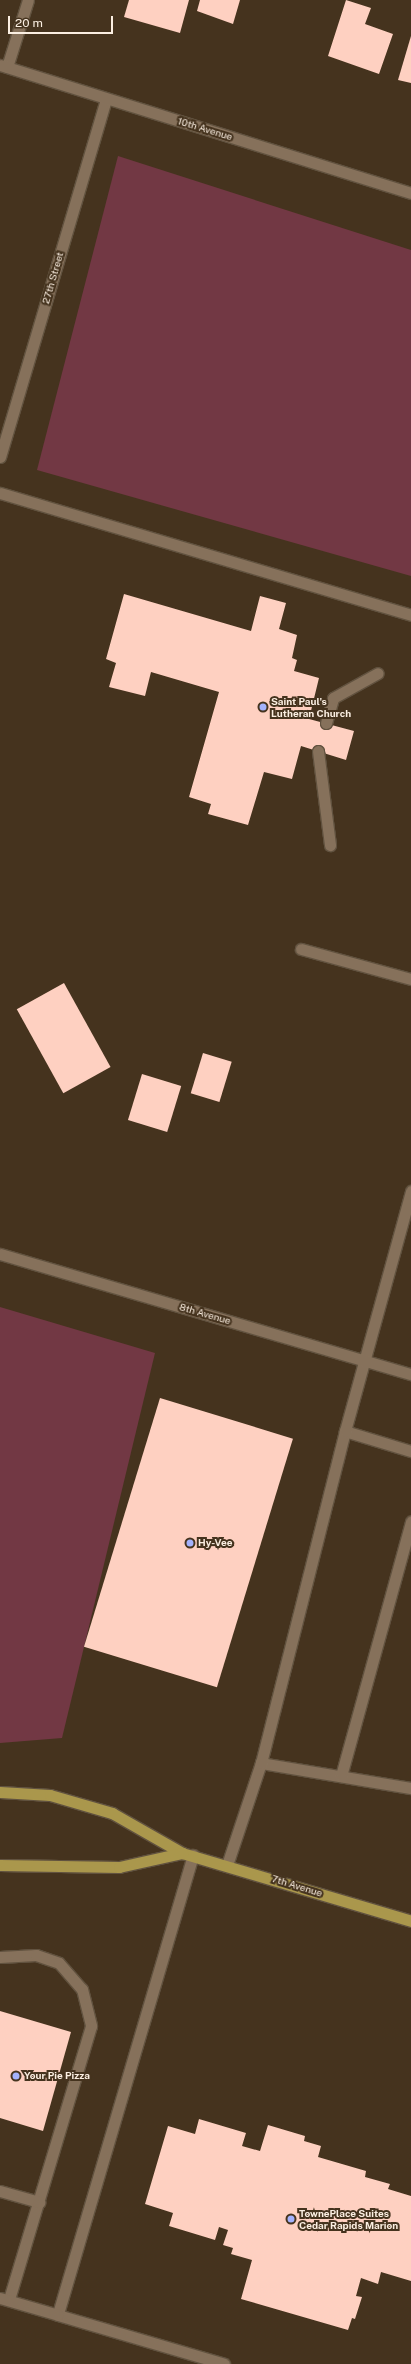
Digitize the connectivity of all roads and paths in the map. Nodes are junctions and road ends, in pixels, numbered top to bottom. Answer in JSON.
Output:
{"nodes":[{"id":1,"x":28,"y":0,"type":"edge"},
{"id":2,"x":3,"y":66,"type":"edge"},
{"id":3,"x":106,"y":99,"type":"junction"},
{"id":4,"x":411,"y":192,"type":"edge"},
{"id":5,"x":0,"y":457,"type":"edge"},
{"id":6,"x":0,"y":492,"type":"edge"},
{"id":7,"x":411,"y":615,"type":"edge"},
{"id":8,"x":378,"y":673,"type":"dead end"},
{"id":9,"x":326,"y":724,"type":"dead end"},
{"id":10,"x":318,"y":751,"type":"dead end"},
{"id":11,"x":330,"y":845,"type":"dead end"},
{"id":12,"x":301,"y":949,"type":"dead end"},
{"id":13,"x":411,"y":979,"type":"edge"},
{"id":14,"x":411,"y":1191,"type":"edge"},
{"id":15,"x":0,"y":1254,"type":"edge"},
{"id":16,"x":366,"y":1361,"type":"junction"},
{"id":17,"x":411,"y":1374,"type":"edge"},
{"id":18,"x":345,"y":1431,"type":"junction"},
{"id":19,"x":411,"y":1451,"type":"edge"},
{"id":20,"x":411,"y":1521,"type":"edge"},
{"id":21,"x":261,"y":1763,"type":"junction"},
{"id":22,"x":341,"y":1776,"type":"junction"},
{"id":23,"x":411,"y":1788,"type":"edge"},
{"id":24,"x":0,"y":1792,"type":"edge"},
{"id":25,"x":187,"y":1854,"type":"junction"},
{"id":26,"x":0,"y":1865,"type":"edge"},
{"id":27,"x":227,"y":1865,"type":"junction"},
{"id":28,"x":411,"y":1921,"type":"edge"},
{"id":29,"x":0,"y":1957,"type":"edge"},
{"id":30,"x":0,"y":2191,"type":"edge"},
{"id":31,"x":38,"y":2202,"type":"junction"},
{"id":32,"x":5,"y":2299,"type":"edge"},
{"id":33,"x":58,"y":2315,"type":"junction"},
{"id":34,"x":224,"y":2364,"type":"edge"}],
"edges":[{"from":1,"to":2,"type":"street"},
{"from":2,"to":3,"type":"street","name":"10th Avenue"},
{"from":3,"to":4,"type":"street","name":"10th Avenue"},
{"from":3,"to":5,"type":"street","name":"27th Street"},
{"from":6,"to":7,"type":"street"},
{"from":8,"to":9,"type":"street"},
{"from":10,"to":11,"type":"street"},
{"from":12,"to":13,"type":"street"},
{"from":14,"to":16,"type":"street"},
{"from":15,"to":16,"type":"street","name":"8th Avenue"},
{"from":16,"to":17,"type":"street","name":"8th Avenue"},
{"from":16,"to":18,"type":"street"},
{"from":18,"to":19,"type":"street"},
{"from":18,"to":21,"type":"street"},
{"from":20,"to":22,"type":"street"},
{"from":21,"to":22,"type":"street"},
{"from":21,"to":27,"type":"street"},
{"from":22,"to":23,"type":"street"},
{"from":24,"to":25,"type":"main road","name":"7th Avenue"},
{"from":25,"to":26,"type":"main road","name":"7th Avenue"},
{"from":25,"to":27,"type":"main road","name":"7th Avenue"},
{"from":25,"to":33,"type":"street"},
{"from":27,"to":28,"type":"main road","name":"7th Avenue"},
{"from":29,"to":31,"type":"street"},
{"from":30,"to":31,"type":"street"},
{"from":31,"to":32,"type":"street"},
{"from":32,"to":33,"type":"street"},
{"from":33,"to":34,"type":"street"}]}
